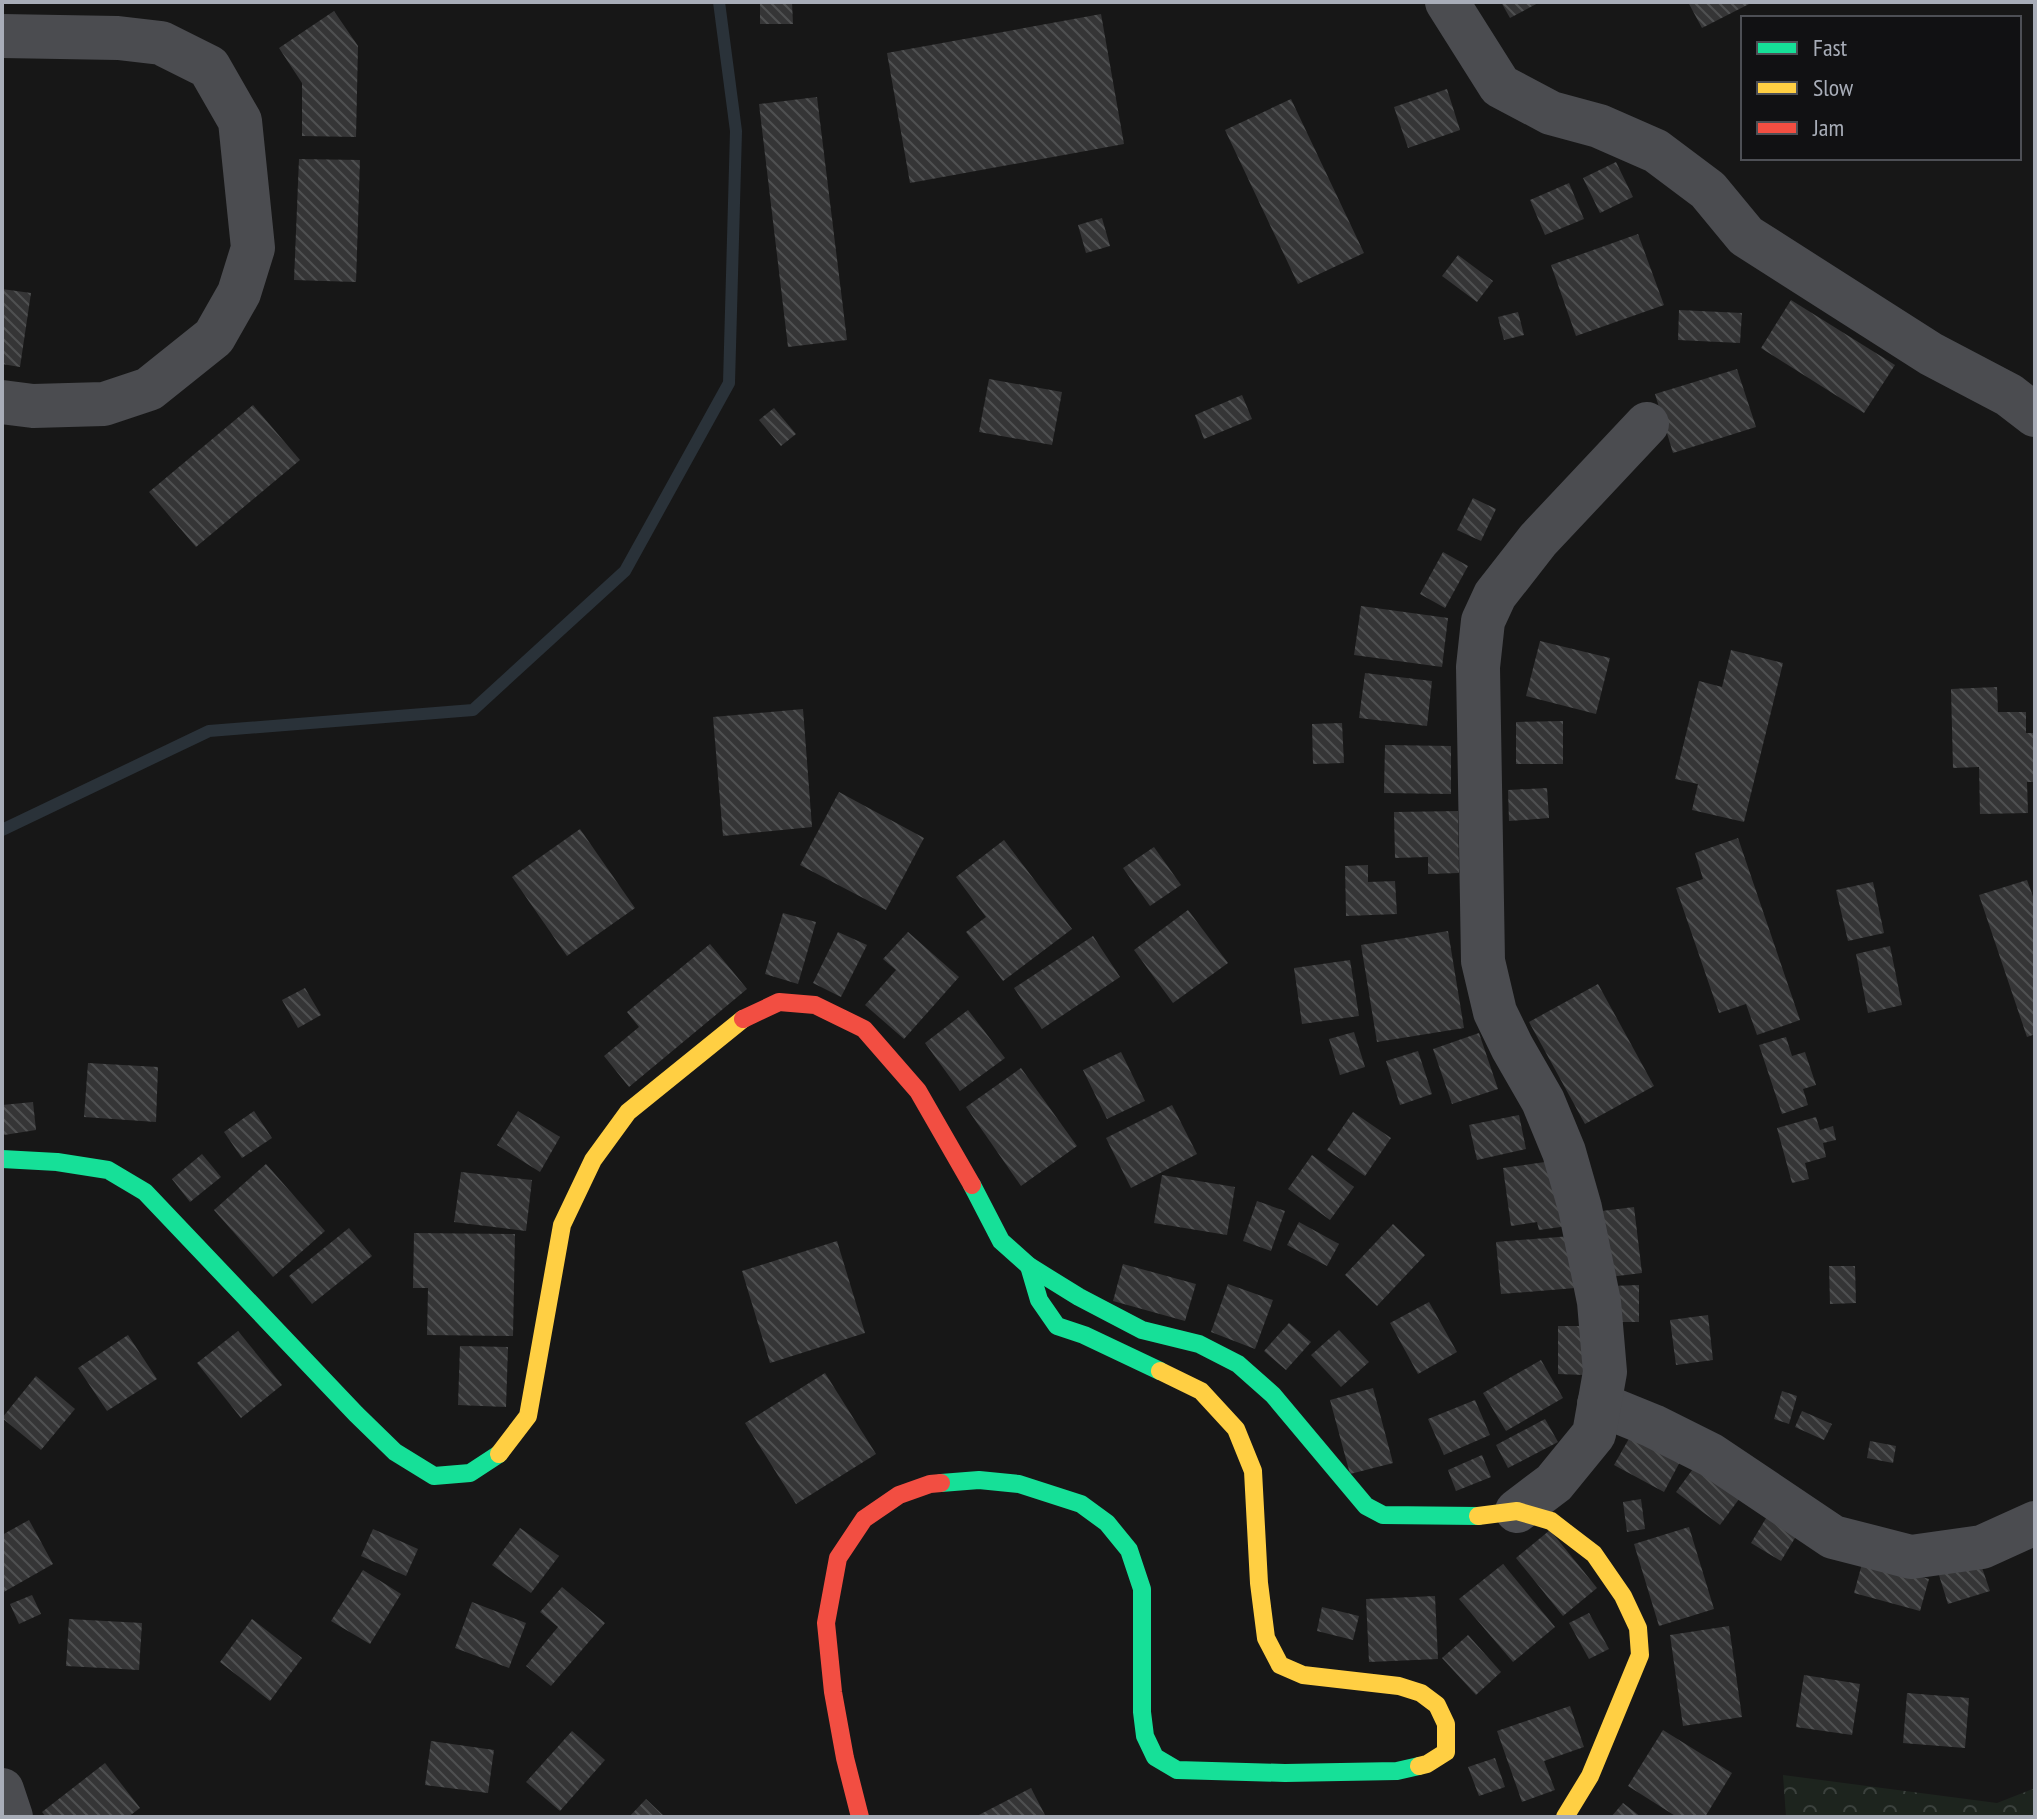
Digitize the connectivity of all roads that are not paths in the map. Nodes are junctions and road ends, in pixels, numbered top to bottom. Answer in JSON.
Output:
{"nodes":[{"id":1,"x":1447,"y":2,"type":"edge"},
{"id":2,"x":2,"y":36,"type":"edge"},
{"id":3,"x":2,"y":402,"type":"edge"},
{"id":4,"x":2035,"y":415,"type":"edge"},
{"id":5,"x":1647,"y":424,"type":"dead end"},
{"id":6,"x":2,"y":1159,"type":"edge"},
{"id":7,"x":1029,"y":1266,"type":"junction"},
{"id":8,"x":1599,"y":1404,"type":"junction"},
{"id":9,"x":1517,"y":1511,"type":"junction"},
{"id":10,"x":2035,"y":1523,"type":"edge"},
{"id":11,"x":2,"y":1790,"type":"edge"},
{"id":12,"x":11,"y":1817,"type":"edge"},
{"id":13,"x":860,"y":1817,"type":"edge"},
{"id":14,"x":1565,"y":1817,"type":"edge"}],
"edges":[{"from":1,"to":4,"type":"street"},
{"from":2,"to":3,"type":"street"},
{"from":5,"to":8,"type":"street"},
{"from":6,"to":7,"type":"street"},
{"from":7,"to":9,"type":"street"},
{"from":7,"to":13,"type":"street"},
{"from":8,"to":9,"type":"street"},
{"from":8,"to":10,"type":"street"},
{"from":9,"to":14,"type":"street"},
{"from":11,"to":12,"type":"street"}]}
